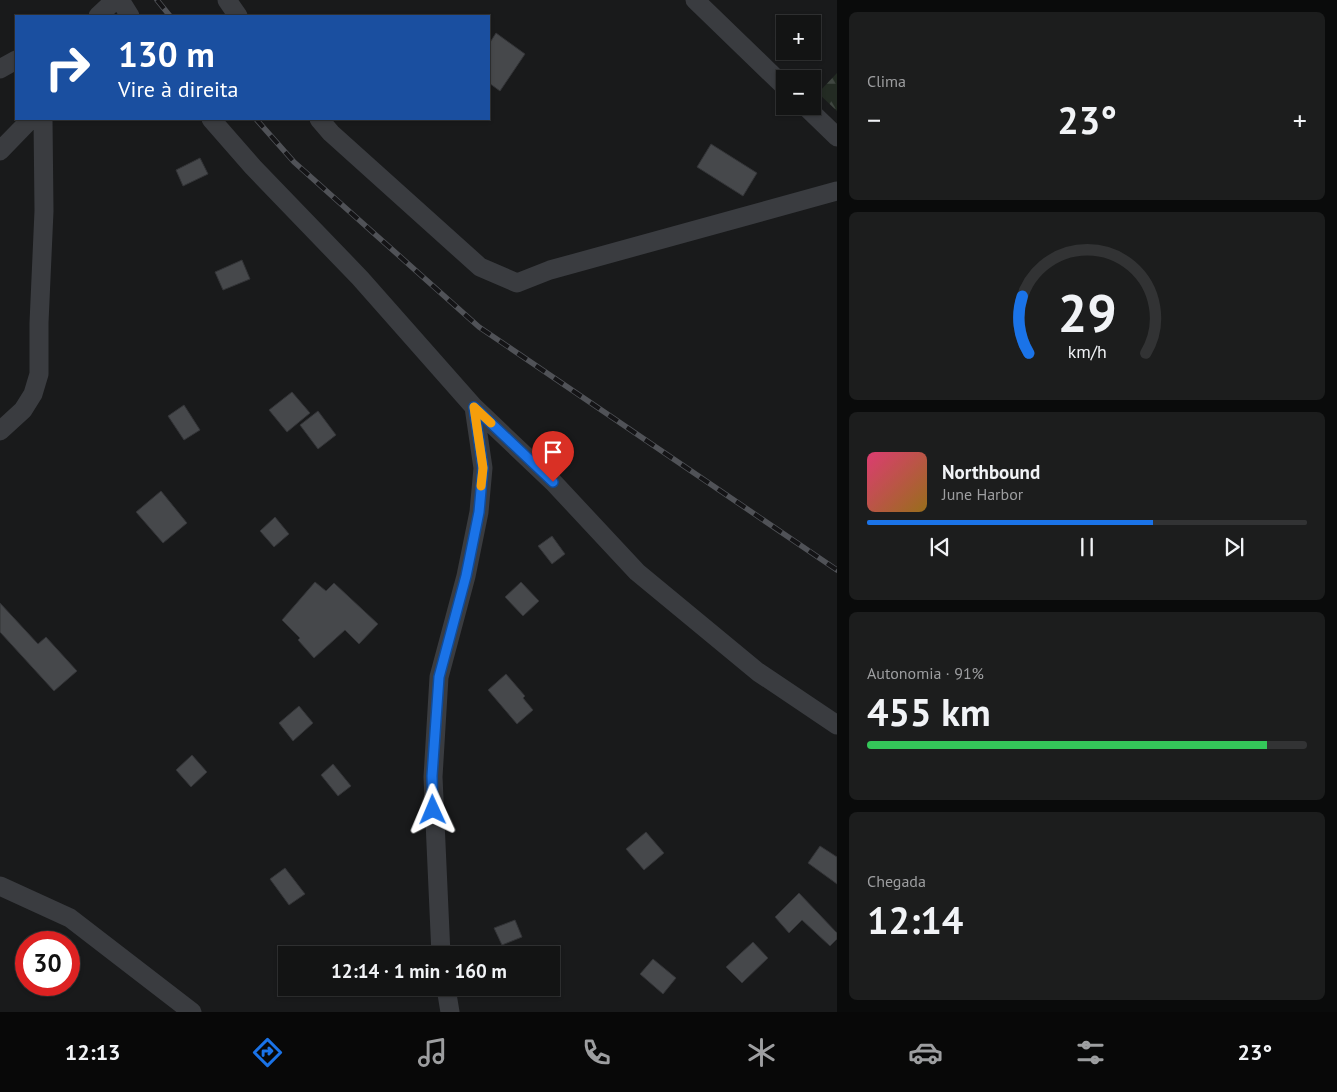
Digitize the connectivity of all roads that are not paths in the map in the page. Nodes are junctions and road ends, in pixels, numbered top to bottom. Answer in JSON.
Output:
{"nodes":[{"id":1,"x":115,"y":0,"type":"edge"},
{"id":2,"x":120,"y":0,"type":"edge"},
{"id":3,"x":227,"y":0,"type":"edge"},
{"id":4,"x":695,"y":0,"type":"edge"},
{"id":5,"x":99,"y":15,"type":"edge"},
{"id":6,"x":129,"y":15,"type":"edge"},
{"id":7,"x":237,"y":15,"type":"edge"},
{"id":8,"x":15,"y":61,"type":"edge"},
{"id":9,"x":0,"y":69,"type":"edge"},
{"id":10,"x":776,"y":78,"type":"edge"},
{"id":11,"x":814,"y":115,"type":"edge"},
{"id":12,"x":30,"y":120,"type":"edge"},
{"id":13,"x":42,"y":120,"type":"edge"},
{"id":14,"x":212,"y":120,"type":"edge"},
{"id":15,"x":321,"y":120,"type":"edge"},
{"id":16,"x":837,"y":137,"type":"edge"},
{"id":17,"x":0,"y":151,"type":"edge"},
{"id":18,"x":837,"y":191,"type":"edge"},
{"id":19,"x":474,"y":407,"type":"junction"},
{"id":20,"x":0,"y":431,"type":"edge"},
{"id":21,"x":837,"y":725,"type":"edge"},
{"id":22,"x":0,"y":886,"type":"edge"},
{"id":23,"x":441,"y":946,"type":"edge"},
{"id":24,"x":447,"y":996,"type":"edge"},
{"id":25,"x":192,"y":1012,"type":"edge"},
{"id":26,"x":450,"y":1012,"type":"edge"}],
"edges":[{"from":1,"to":5,"type":"street"},
{"from":2,"to":6,"type":"street"},
{"from":3,"to":7,"type":"street"},
{"from":4,"to":10,"type":"street"},
{"from":8,"to":9,"type":"street"},
{"from":11,"to":16,"type":"street"},
{"from":12,"to":17,"type":"street"},
{"from":13,"to":20,"type":"street"},
{"from":14,"to":19,"type":"street"},
{"from":15,"to":18,"type":"street"},
{"from":19,"to":21,"type":"street"},
{"from":19,"to":23,"type":"street"},
{"from":22,"to":25,"type":"street"},
{"from":24,"to":26,"type":"street"}]}
